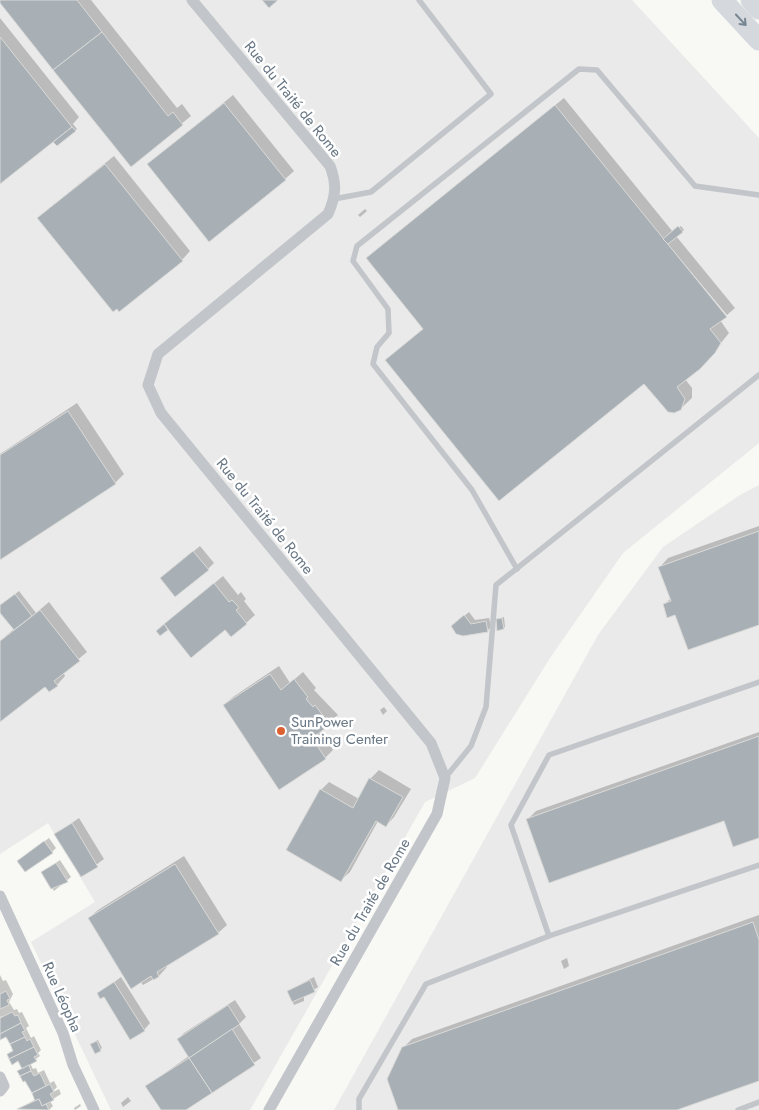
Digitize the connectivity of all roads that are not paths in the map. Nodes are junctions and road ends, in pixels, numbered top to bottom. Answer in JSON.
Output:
{"nodes":[{"id":1,"x":192,"y":0,"type":"edge"},
{"id":2,"x":419,"y":0,"type":"edge"},
{"id":3,"x":722,"y":0,"type":"edge"},
{"id":4,"x":751,"y":0,"type":"edge"},
{"id":5,"x":759,"y":9,"type":"edge"},
{"id":6,"x":759,"y":40,"type":"edge"},
{"id":7,"x":759,"y":196,"type":"edge"},
{"id":8,"x":334,"y":199,"type":"junction"},
{"id":9,"x":759,"y":375,"type":"edge"},
{"id":10,"x":517,"y":569,"type":"junction"},
{"id":11,"x":759,"y":682,"type":"edge"},
{"id":12,"x":445,"y":778,"type":"junction"},
{"id":13,"x":759,"y":865,"type":"edge"},
{"id":14,"x":2,"y":904,"type":"edge"},
{"id":15,"x":549,"y":936,"type":"junction"},
{"id":16,"x":0,"y":1077,"type":"edge"},
{"id":17,"x":0,"y":1091,"type":"edge"},
{"id":18,"x":759,"y":1102,"type":"edge"},
{"id":19,"x":94,"y":1110,"type":"edge"},
{"id":20,"x":269,"y":1110,"type":"edge"},
{"id":21,"x":359,"y":1110,"type":"edge"},
{"id":22,"x":738,"y":1110,"type":"edge"}],
"edges":[{"from":1,"to":8,"type":"street","name":"Rue du Traité de Rome"},
{"from":2,"to":8,"type":"lane"},
{"from":3,"to":6,"type":"highway","one_way":true},
{"from":4,"to":5,"type":"highway"},
{"from":7,"to":10,"type":"lane"},
{"from":8,"to":12,"type":"street","name":"Rue du Traité de Rome"},
{"from":9,"to":10,"type":"lane"},
{"from":10,"to":12,"type":"lane"},
{"from":11,"to":15,"type":"lane"},
{"from":12,"to":20,"type":"street","name":"Rue du Traité de Rome"},
{"from":13,"to":15,"type":"lane"},
{"from":14,"to":19,"type":"street","name":"Rue Léopha"},
{"from":15,"to":21,"type":"lane"},
{"from":16,"to":17,"type":"street"},
{"from":18,"to":22,"type":"lane"}]}
